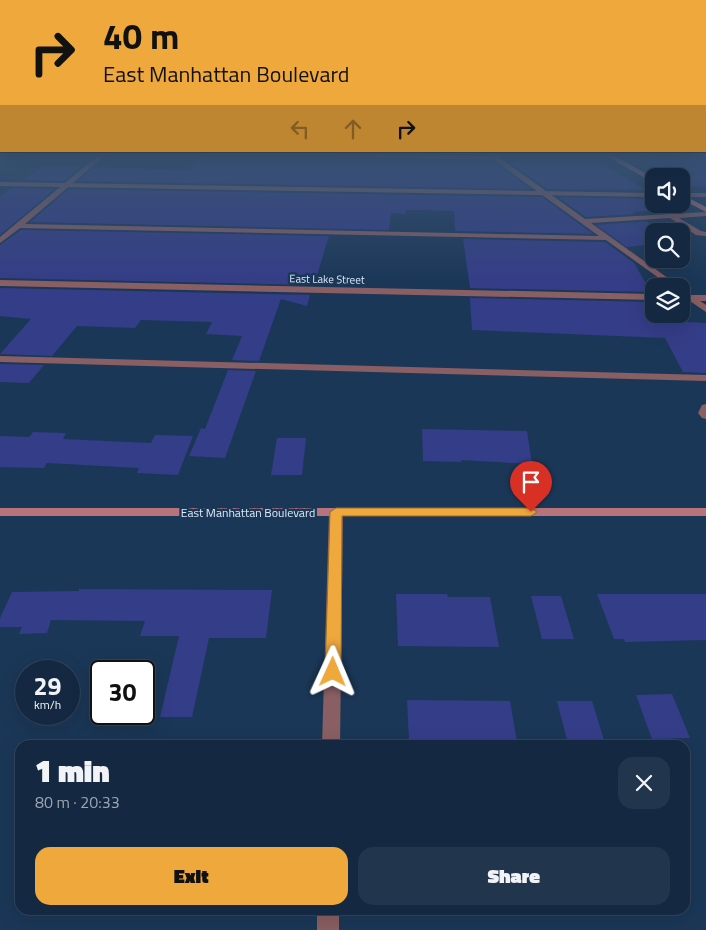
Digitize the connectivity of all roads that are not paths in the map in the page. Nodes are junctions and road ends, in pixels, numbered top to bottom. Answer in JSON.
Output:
{"nodes":[{"id":1,"x":53,"y":196,"type":"edge"},
{"id":2,"x":550,"y":196,"type":"edge"},
{"id":3,"x":690,"y":201,"type":"edge"},
{"id":4,"x":706,"y":210,"type":"edge"},
{"id":5,"x":706,"y":214,"type":"edge"},
{"id":6,"x":670,"y":216,"type":"junction"},
{"id":7,"x":583,"y":220,"type":"junction"},
{"id":8,"x":18,"y":226,"type":"junction"},
{"id":9,"x":706,"y":234,"type":"edge"},
{"id":10,"x":608,"y":238,"type":"junction"},
{"id":11,"x":0,"y":241,"type":"edge"},
{"id":12,"x":664,"y":278,"type":"edge"},
{"id":13,"x":0,"y":283,"type":"edge"},
{"id":14,"x":645,"y":297,"type":"edge"},
{"id":15,"x":690,"y":298,"type":"edge"},
{"id":16,"x":706,"y":298,"type":"edge"},
{"id":17,"x":690,"y":300,"type":"edge"},
{"id":18,"x":706,"y":309,"type":"edge"},
{"id":19,"x":0,"y":359,"type":"edge"},
{"id":20,"x":706,"y":378,"type":"edge"},
{"id":21,"x":706,"y":407,"type":"edge"},
{"id":22,"x":706,"y":416,"type":"edge"},
{"id":23,"x":0,"y":512,"type":"edge"},
{"id":24,"x":336,"y":512,"type":"junction"},
{"id":25,"x":706,"y":512,"type":"edge"},
{"id":26,"x":332,"y":740,"type":"edge"},
{"id":27,"x":328,"y":915,"type":"edge"},
{"id":28,"x":328,"y":930,"type":"edge"}],
"edges":[{"from":1,"to":8,"type":"street"},
{"from":2,"to":7,"type":"street"},
{"from":3,"to":4,"type":"main road"},
{"from":5,"to":6,"type":"street"},
{"from":6,"to":7,"type":"street"},
{"from":6,"to":9,"type":"street"},
{"from":7,"to":10,"type":"street"},
{"from":8,"to":10,"type":"street"},
{"from":8,"to":11,"type":"street"},
{"from":10,"to":12,"type":"street"},
{"from":13,"to":14,"type":"street","name":"East Lake Street"},
{"from":15,"to":16,"type":"street"},
{"from":17,"to":18,"type":"street"},
{"from":19,"to":20,"type":"street"},
{"from":21,"to":22,"type":"street"},
{"from":23,"to":24,"type":"main road","name":"East Manhattan Boulevard"},
{"from":24,"to":25,"type":"main road","name":"East Manhattan Boulevard"},
{"from":24,"to":26,"type":"street"},
{"from":27,"to":28,"type":"street"}]}
